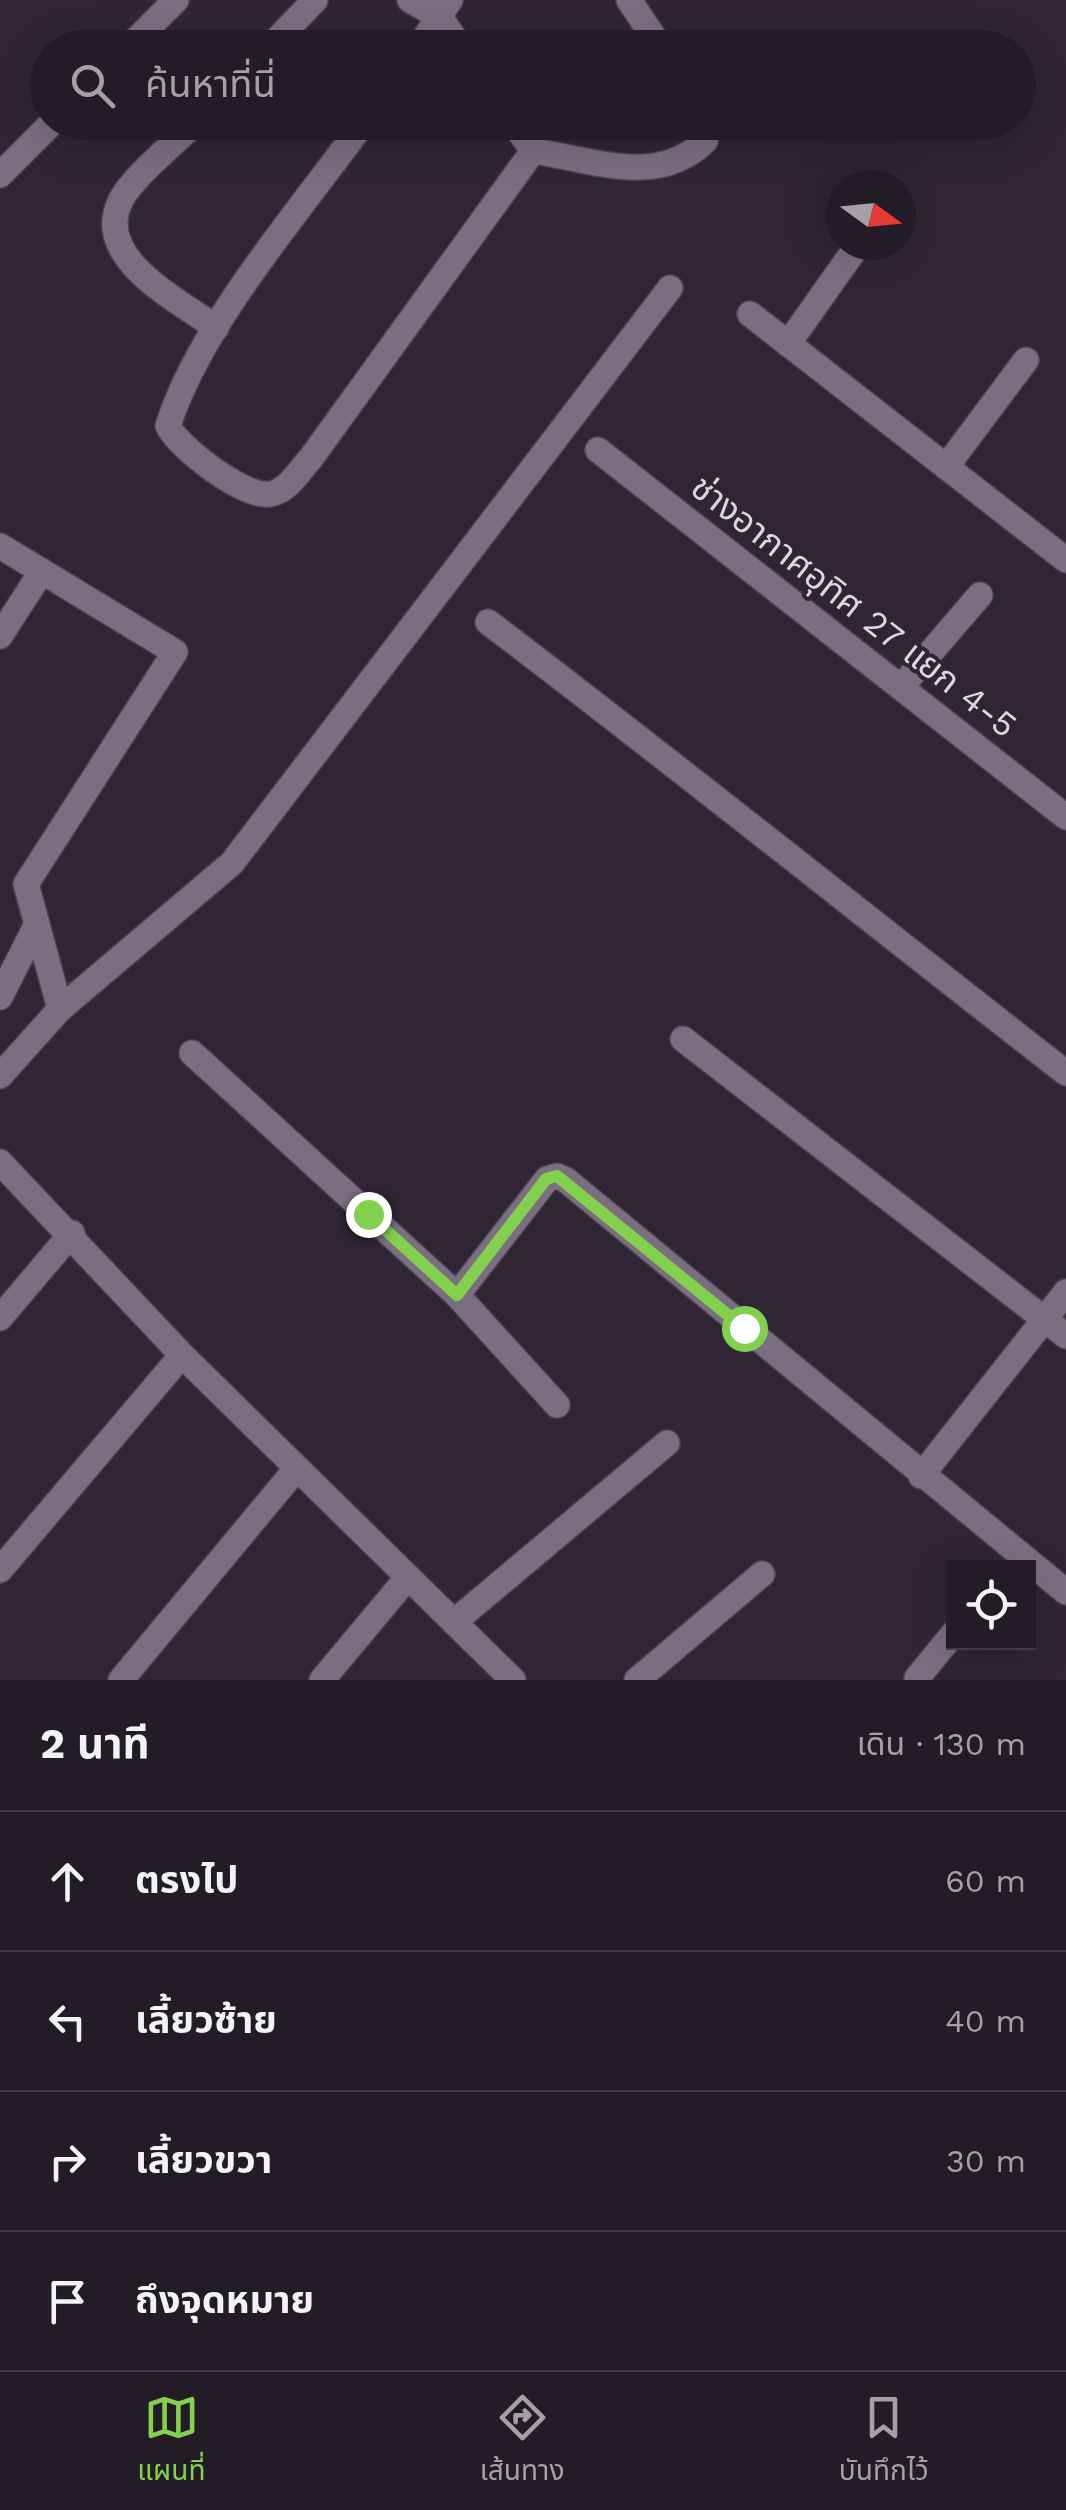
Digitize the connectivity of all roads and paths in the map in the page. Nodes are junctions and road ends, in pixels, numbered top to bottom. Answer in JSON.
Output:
{"nodes":[{"id":1,"x":176,"y":0,"type":"edge"},
{"id":2,"x":315,"y":0,"type":"edge"},
{"id":3,"x":410,"y":0,"type":"edge"},
{"id":4,"x":629,"y":0,"type":"edge"},
{"id":5,"x":445,"y":9,"type":"edge"},
{"id":6,"x":146,"y":30,"type":"edge"},
{"id":7,"x":286,"y":30,"type":"edge"},
{"id":8,"x":430,"y":30,"type":"edge"},
{"id":9,"x":650,"y":30,"type":"edge"},
{"id":10,"x":34,"y":140,"type":"edge"},
{"id":11,"x":179,"y":140,"type":"edge"},
{"id":12,"x":351,"y":140,"type":"edge"},
{"id":13,"x":525,"y":140,"type":"edge"},
{"id":14,"x":705,"y":140,"type":"edge"},
{"id":15,"x":533,"y":152,"type":"junction"},
{"id":16,"x":0,"y":175,"type":"edge"},
{"id":17,"x":847,"y":260,"type":"edge"},
{"id":18,"x":670,"y":288,"type":"dead end"},
{"id":19,"x":750,"y":314,"type":"dead end"},
{"id":20,"x":216,"y":328,"type":"junction"},
{"id":21,"x":788,"y":344,"type":"junction"},
{"id":22,"x":1026,"y":360,"type":"dead end"},
{"id":23,"x":598,"y":450,"type":"dead end"},
{"id":24,"x":946,"y":467,"type":"junction"},
{"id":25,"x":0,"y":546,"type":"edge"},
{"id":26,"x":1066,"y":560,"type":"edge"},
{"id":27,"x":42,"y":571,"type":"junction"},
{"id":28,"x":980,"y":595,"type":"dead end"},
{"id":29,"x":488,"y":622,"type":"dead end"},
{"id":30,"x":0,"y":636,"type":"edge"},
{"id":31,"x":901,"y":687,"type":"junction"},
{"id":32,"x":1066,"y":817,"type":"edge"},
{"id":33,"x":36,"y":924,"type":"junction"},
{"id":34,"x":0,"y":997,"type":"edge"},
{"id":35,"x":60,"y":1008,"type":"junction"},
{"id":36,"x":684,"y":1039,"type":"dead end"},
{"id":37,"x":192,"y":1053,"type":"dead end"},
{"id":38,"x":1066,"y":1073,"type":"edge"},
{"id":39,"x":0,"y":1076,"type":"edge"},
{"id":40,"x":0,"y":1162,"type":"edge"},
{"id":41,"x":72,"y":1233,"type":"junction"},
{"id":42,"x":1066,"y":1292,"type":"edge"},
{"id":43,"x":457,"y":1295,"type":"junction"},
{"id":44,"x":0,"y":1318,"type":"edge"},
{"id":45,"x":1056,"y":1328,"type":"edge"},
{"id":46,"x":182,"y":1355,"type":"junction"},
{"id":47,"x":557,"y":1406,"type":"dead end"},
{"id":48,"x":667,"y":1443,"type":"dead end"},
{"id":49,"x":297,"y":1468,"type":"junction"},
{"id":50,"x":921,"y":1476,"type":"junction"},
{"id":51,"x":1010,"y":1560,"type":"edge"},
{"id":52,"x":0,"y":1570,"type":"edge"},
{"id":53,"x":762,"y":1574,"type":"dead end"},
{"id":54,"x":1036,"y":1575,"type":"edge"},
{"id":55,"x":408,"y":1577,"type":"junction"},
{"id":56,"x":1066,"y":1592,"type":"edge"},
{"id":57,"x":454,"y":1622,"type":"junction"},
{"id":58,"x":946,"y":1643,"type":"edge"},
{"id":59,"x":917,"y":1678,"type":"edge"},
{"id":60,"x":122,"y":1680,"type":"edge"},
{"id":61,"x":322,"y":1680,"type":"edge"},
{"id":62,"x":513,"y":1680,"type":"edge"},
{"id":63,"x":637,"y":1680,"type":"edge"}],
"edges":[{"from":1,"to":6,"type":"street"},
{"from":2,"to":7,"type":"street"},
{"from":3,"to":5,"type":"street"},
{"from":4,"to":9,"type":"street"},
{"from":5,"to":8,"type":"street"},
{"from":10,"to":16,"type":"street"},
{"from":11,"to":20,"type":"street"},
{"from":12,"to":20,"type":"street"},
{"from":13,"to":15,"type":"street"},
{"from":14,"to":15,"type":"street"},
{"from":15,"to":20,"type":"street"},
{"from":17,"to":21,"type":"street"},
{"from":18,"to":35,"type":"street"},
{"from":19,"to":21,"type":"street"},
{"from":21,"to":24,"type":"street"},
{"from":22,"to":24,"type":"street"},
{"from":23,"to":31,"type":"street","name":"ช่างอากาศอุทิศ 27 แยก 4-5"},
{"from":24,"to":26,"type":"street"},
{"from":25,"to":27,"type":"street"},
{"from":27,"to":30,"type":"street"},
{"from":27,"to":33,"type":"street"},
{"from":28,"to":31,"type":"street"},
{"from":29,"to":38,"type":"street"},
{"from":31,"to":32,"type":"street","name":"ช่างอากาศอุทิศ 27 แยก 4-5"},
{"from":33,"to":34,"type":"street"},
{"from":33,"to":35,"type":"street"},
{"from":35,"to":39,"type":"street"},
{"from":36,"to":45,"type":"street"},
{"from":37,"to":43,"type":"street"},
{"from":40,"to":41,"type":"street"},
{"from":41,"to":44,"type":"street"},
{"from":41,"to":46,"type":"street"},
{"from":42,"to":45,"type":"street"},
{"from":43,"to":47,"type":"street"},
{"from":43,"to":50,"type":"street"},
{"from":45,"to":50,"type":"street"},
{"from":46,"to":49,"type":"street"},
{"from":46,"to":52,"type":"street"},
{"from":48,"to":57,"type":"street"},
{"from":49,"to":55,"type":"street"},
{"from":49,"to":60,"type":"street"},
{"from":50,"to":51,"type":"street"},
{"from":53,"to":63,"type":"street"},
{"from":54,"to":56,"type":"street"},
{"from":55,"to":57,"type":"street"},
{"from":55,"to":61,"type":"street"},
{"from":57,"to":62,"type":"street"},
{"from":58,"to":59,"type":"street"}]}
